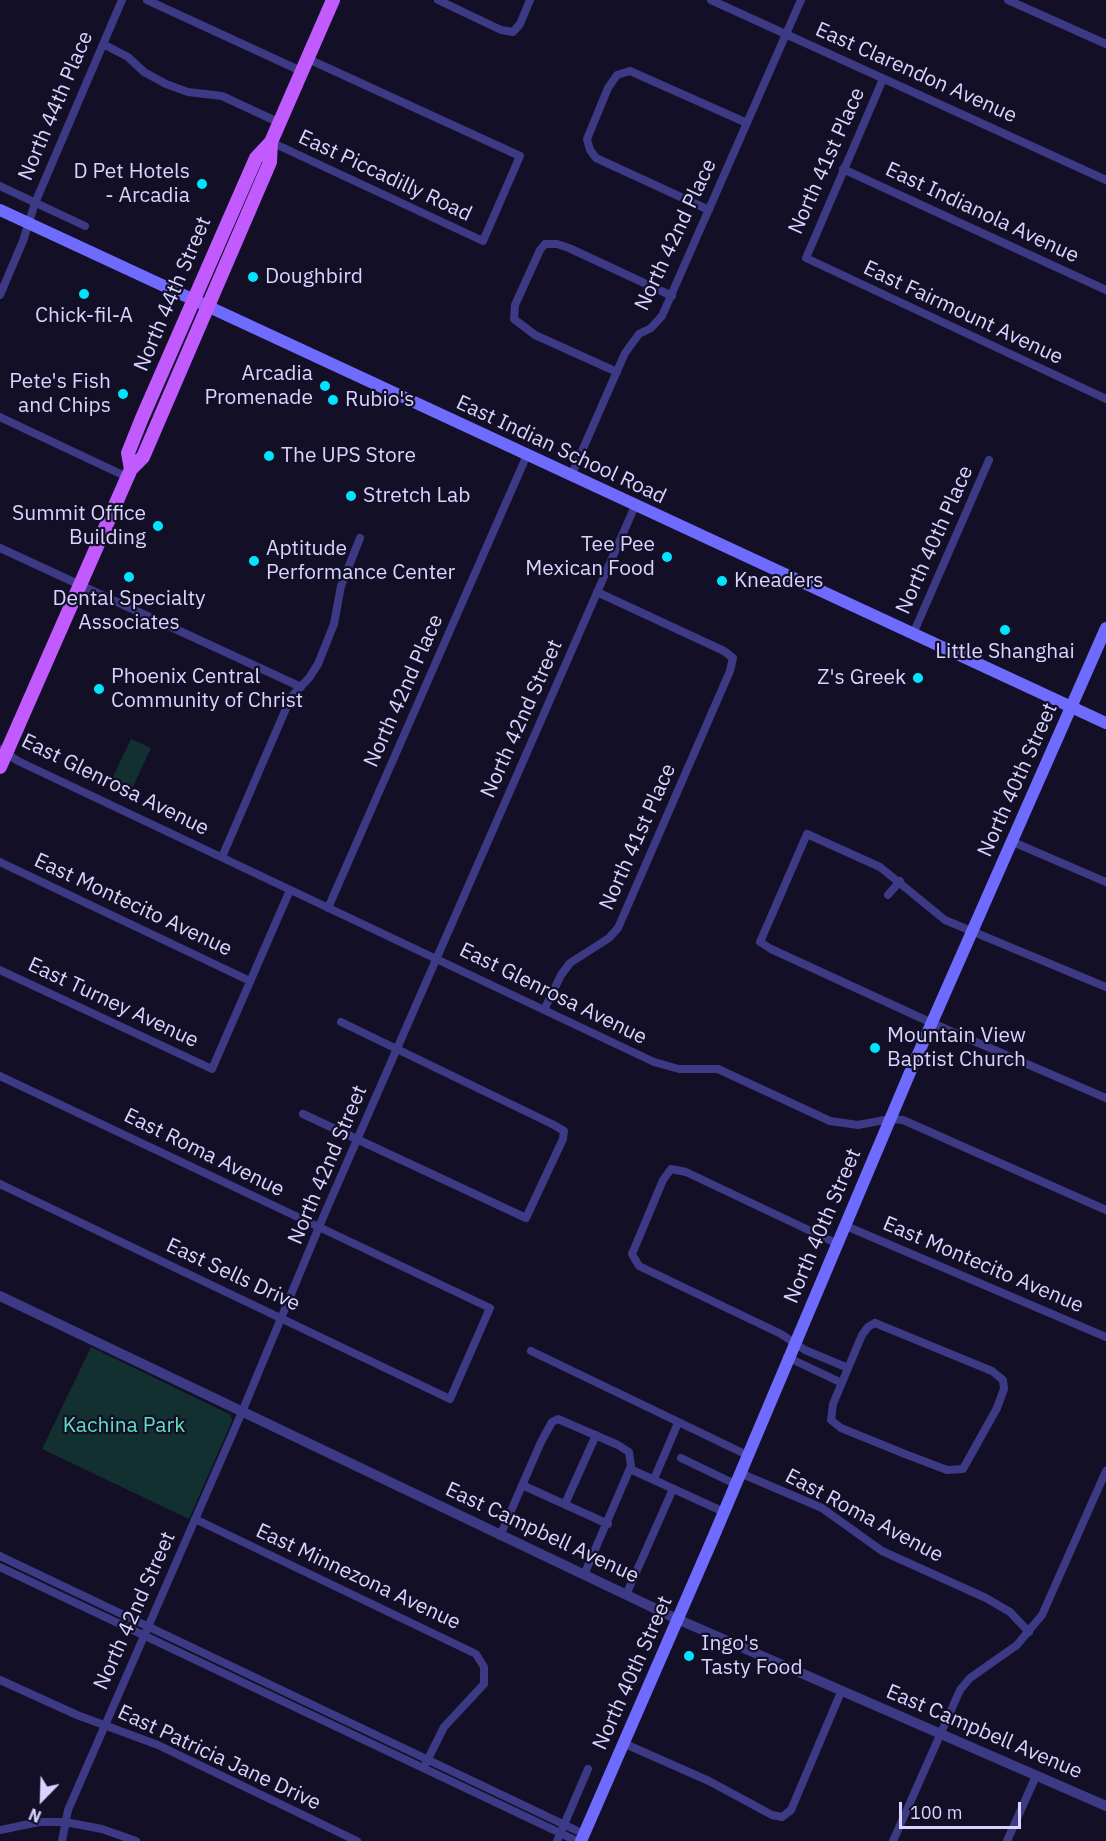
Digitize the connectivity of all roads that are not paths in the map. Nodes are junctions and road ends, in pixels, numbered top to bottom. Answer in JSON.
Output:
{"nodes":[{"id":1,"x":122,"y":0,"type":"edge"},
{"id":2,"x":147,"y":0,"type":"edge"},
{"id":3,"x":333,"y":0,"type":"edge"},
{"id":4,"x":438,"y":0,"type":"edge"},
{"id":5,"x":530,"y":0,"type":"edge"},
{"id":6,"x":711,"y":0,"type":"edge"},
{"id":7,"x":801,"y":0,"type":"edge"},
{"id":8,"x":1008,"y":0,"type":"edge"},
{"id":9,"x":785,"y":34,"type":"junction"},
{"id":10,"x":103,"y":44,"type":"junction"},
{"id":11,"x":1106,"y":44,"type":"edge"},
{"id":12,"x":304,"y":64,"type":"junction"},
{"id":13,"x":883,"y":79,"type":"junction"},
{"id":14,"x":280,"y":123,"type":"junction"},
{"id":15,"x":747,"y":123,"type":"junction"},
{"id":16,"x":271,"y":142,"type":"junction"},
{"id":17,"x":843,"y":169,"type":"junction"},
{"id":18,"x":1106,"y":180,"type":"edge"},
{"id":19,"x":0,"y":186,"type":"edge"},
{"id":20,"x":35,"y":203,"type":"junction"},
{"id":21,"x":0,"y":210,"type":"edge"},
{"id":22,"x":709,"y":210,"type":"junction"},
{"id":23,"x":29,"y":224,"type":"junction"},
{"id":24,"x":85,"y":226,"type":"dead end"},
{"id":25,"x":806,"y":258,"type":"joint"},
{"id":26,"x":1106,"y":290,"type":"edge"},
{"id":27,"x":0,"y":295,"type":"edge"},
{"id":28,"x":672,"y":296,"type":"junction"},
{"id":29,"x":193,"y":301,"type":"junction"},
{"id":30,"x":207,"y":308,"type":"junction"},
{"id":31,"x":617,"y":372,"type":"junction"},
{"id":32,"x":1106,"y":399,"type":"edge"},
{"id":33,"x":0,"y":417,"type":"edge"},
{"id":34,"x":527,"y":455,"type":"junction"},
{"id":35,"x":990,"y":460,"type":"dead end"},
{"id":36,"x":129,"y":473,"type":"junction"},
{"id":37,"x":571,"y":476,"type":"junction"},
{"id":38,"x":635,"y":506,"type":"junction"},
{"id":39,"x":360,"y":538,"type":"dead end"},
{"id":40,"x":0,"y":548,"type":"edge"},
{"id":41,"x":81,"y":585,"type":"junction"},
{"id":42,"x":597,"y":592,"type":"junction"},
{"id":43,"x":1106,"y":628,"type":"edge"},
{"id":44,"x":913,"y":634,"type":"junction"},
{"id":45,"x":301,"y":687,"type":"junction"},
{"id":46,"x":1071,"y":708,"type":"junction"},
{"id":47,"x":1106,"y":723,"type":"edge"},
{"id":48,"x":3,"y":751,"type":"edge"},
{"id":49,"x":0,"y":767,"type":"edge"},
{"id":50,"x":1013,"y":842,"type":"junction"},
{"id":51,"x":222,"y":857,"type":"junction"},
{"id":52,"x":0,"y":862,"type":"edge"},
{"id":53,"x":900,"y":881,"type":"junction"},
{"id":54,"x":1106,"y":882,"type":"edge"},
{"id":55,"x":290,"y":890,"type":"junction"},
{"id":56,"x":888,"y":895,"type":"dead end"},
{"id":57,"x":328,"y":908,"type":"junction"},
{"id":58,"x":974,"y":930,"type":"junction"},
{"id":59,"x":437,"y":958,"type":"junction"},
{"id":60,"x":0,"y":970,"type":"edge"},
{"id":61,"x":250,"y":981,"type":"junction"},
{"id":62,"x":1106,"y":987,"type":"edge"},
{"id":63,"x":545,"y":1008,"type":"junction"},
{"id":64,"x":341,"y":1022,"type":"dead end"},
{"id":65,"x":932,"y":1023,"type":"junction"},
{"id":66,"x":397,"y":1050,"type":"junction"},
{"id":67,"x":0,"y":1076,"type":"edge"},
{"id":68,"x":1106,"y":1098,"type":"edge"},
{"id":69,"x":303,"y":1114,"type":"dead end"},
{"id":70,"x":890,"y":1119,"type":"junction"},
{"id":71,"x":357,"y":1139,"type":"junction"},
{"id":72,"x":0,"y":1184,"type":"edge"},
{"id":73,"x":1106,"y":1210,"type":"edge"},
{"id":74,"x":846,"y":1226,"type":"junction"},
{"id":75,"x":320,"y":1228,"type":"junction"},
{"id":76,"x":838,"y":1244,"type":"junction"},
{"id":77,"x":0,"y":1296,"type":"edge"},
{"id":78,"x":282,"y":1317,"type":"junction"},
{"id":79,"x":1106,"y":1337,"type":"edge"},
{"id":80,"x":794,"y":1342,"type":"junction"},
{"id":81,"x":531,"y":1351,"type":"dead end"},
{"id":82,"x":816,"y":1354,"type":"junction"},
{"id":83,"x":787,"y":1357,"type":"junction"},
{"id":84,"x":810,"y":1368,"type":"junction"},
{"id":85,"x":848,"y":1368,"type":"junction"},
{"id":86,"x":842,"y":1383,"type":"junction"},
{"id":87,"x":450,"y":1399,"type":"joint"},
{"id":88,"x":242,"y":1412,"type":"junction"},
{"id":89,"x":678,"y":1423,"type":"junction"},
{"id":90,"x":596,"y":1435,"type":"junction"},
{"id":91,"x":747,"y":1455,"type":"junction"},
{"id":92,"x":681,"y":1458,"type":"dead end"},
{"id":93,"x":630,"y":1469,"type":"junction"},
{"id":94,"x":1106,"y":1472,"type":"edge"},
{"id":95,"x":738,"y":1478,"type":"junction"},
{"id":96,"x":654,"y":1479,"type":"junction"},
{"id":97,"x":522,"y":1485,"type":"junction"},
{"id":98,"x":673,"y":1489,"type":"junction"},
{"id":99,"x":565,"y":1504,"type":"junction"},
{"id":100,"x":724,"y":1512,"type":"junction"},
{"id":101,"x":195,"y":1519,"type":"junction"},
{"id":102,"x":608,"y":1524,"type":"junction"},
{"id":103,"x":500,"y":1536,"type":"junction"},
{"id":104,"x":0,"y":1556,"type":"edge"},
{"id":105,"x":0,"y":1567,"type":"edge"},
{"id":106,"x":584,"y":1575,"type":"junction"},
{"id":107,"x":626,"y":1595,"type":"junction"},
{"id":108,"x":73,"y":1596,"type":"junction"},
{"id":109,"x":677,"y":1619,"type":"junction"},
{"id":110,"x":147,"y":1631,"type":"junction"},
{"id":111,"x":1029,"y":1632,"type":"junction"},
{"id":112,"x":0,"y":1680,"type":"edge"},
{"id":113,"x":842,"y":1692,"type":"junction"},
{"id":114,"x":303,"y":1700,"type":"junction"},
{"id":115,"x":299,"y":1709,"type":"junction"},
{"id":116,"x":105,"y":1725,"type":"junction"},
{"id":117,"x":939,"y":1734,"type":"junction"},
{"id":118,"x":623,"y":1743,"type":"junction"},
{"id":119,"x":426,"y":1764,"type":"junction"},
{"id":120,"x":588,"y":1769,"type":"dead end"},
{"id":121,"x":1036,"y":1776,"type":"junction"},
{"id":122,"x":1106,"y":1806,"type":"edge"},
{"id":123,"x":65,"y":1822,"type":"junction"},
{"id":124,"x":0,"y":1830,"type":"edge"},
{"id":125,"x":561,"y":1833,"type":"edge"},
{"id":126,"x":580,"y":1839,"type":"edge"},
{"id":127,"x":62,"y":1841,"type":"edge"},
{"id":128,"x":136,"y":1841,"type":"edge"},
{"id":129,"x":357,"y":1841,"type":"edge"},
{"id":130,"x":893,"y":1841,"type":"edge"},
{"id":131,"x":1007,"y":1841,"type":"edge"}],
"edges":[{"from":1,"to":10,"type":"street","name":"North 44th Place"},
{"from":2,"to":12,"type":"street"},
{"from":3,"to":12,"type":"main road","name":"North 44th Street"},
{"from":4,"to":5,"type":"street"},
{"from":6,"to":9,"type":"street","name":"East Clarendon Avenue"},
{"from":7,"to":9,"type":"street","name":"North 42nd Place"},
{"from":8,"to":11,"type":"street"},
{"from":9,"to":13,"type":"street","name":"East Clarendon Avenue"},
{"from":9,"to":15,"type":"street","name":"North 42nd Place"},
{"from":10,"to":14,"type":"street","name":"East Piccadilly Road"},
{"from":10,"to":20,"type":"street","name":"North 44th Place"},
{"from":12,"to":14,"type":"main road","name":"North 44th Street"},
{"from":12,"to":16,"type":"street","name":"East Piccadilly Road"},
{"from":13,"to":17,"type":"street","name":"North 41st Place"},
{"from":13,"to":18,"type":"street","name":"East Clarendon Avenue"},
{"from":14,"to":16,"type":"main road","name":"North 44th Street"},
{"from":15,"to":22,"type":"street","name":"North 42nd Place"},
{"from":15,"to":22,"type":"street"},
{"from":16,"to":29,"type":"main road","name":"North 44th Street"},
{"from":16,"to":30,"type":"main road","name":"North 44th Street"},
{"from":17,"to":25,"type":"street","name":"North 41st Place"},
{"from":17,"to":26,"type":"street","name":"East Indianola Avenue"},
{"from":19,"to":20,"type":"street"},
{"from":20,"to":23,"type":"street","name":"North 44th Place"},
{"from":20,"to":24,"type":"street"},
{"from":21,"to":23,"type":"main road","name":"East Indian School Road"},
{"from":22,"to":28,"type":"street","name":"North 42nd Place"},
{"from":23,"to":27,"type":"street","name":"North 44th Place"},
{"from":23,"to":29,"type":"main road","name":"East Indian School Road"},
{"from":25,"to":32,"type":"street","name":"East Fairmount Avenue"},
{"from":28,"to":31,"type":"street","name":"North 42nd Place"},
{"from":28,"to":31,"type":"street"},
{"from":29,"to":30,"type":"main road","name":"East Indian School Road"},
{"from":29,"to":36,"type":"main road","name":"North 44th Street"},
{"from":30,"to":34,"type":"main road","name":"East Indian School Road"},
{"from":30,"to":36,"type":"main road","name":"North 44th Street"},
{"from":31,"to":37,"type":"street","name":"North 42nd Place"},
{"from":33,"to":36,"type":"street"},
{"from":34,"to":37,"type":"main road","name":"East Indian School Road"},
{"from":34,"to":57,"type":"street","name":"North 42nd Place"},
{"from":35,"to":44,"type":"street","name":"North 40th Place"},
{"from":36,"to":41,"type":"main road","name":"North 44th Street"},
{"from":37,"to":38,"type":"main road","name":"East Indian School Road"},
{"from":38,"to":42,"type":"street","name":"North 42nd Street"},
{"from":38,"to":44,"type":"main road","name":"East Indian School Road"},
{"from":39,"to":45,"type":"street"},
{"from":40,"to":41,"type":"street"},
{"from":41,"to":45,"type":"street"},
{"from":41,"to":48,"type":"main road","name":"North 44th Street"},
{"from":42,"to":59,"type":"street","name":"North 42nd Street"},
{"from":42,"to":63,"type":"street","name":"North 41st Place"},
{"from":43,"to":46,"type":"main road","name":"North 40th Street"},
{"from":44,"to":46,"type":"main road","name":"East Indian School Road"},
{"from":45,"to":51,"type":"street"},
{"from":46,"to":47,"type":"main road","name":"East Indian School Road"},
{"from":46,"to":50,"type":"main road","name":"North 40th Street"},
{"from":48,"to":49,"type":"main road","name":"North 44th Street"},
{"from":48,"to":51,"type":"street","name":"East Glenrosa Avenue"},
{"from":50,"to":54,"type":"street"},
{"from":50,"to":58,"type":"main road","name":"North 40th Street"},
{"from":51,"to":55,"type":"street","name":"East Glenrosa Avenue"},
{"from":52,"to":61,"type":"street","name":"East Montecito Avenue"},
{"from":53,"to":56,"type":"street"},
{"from":53,"to":58,"type":"street"},
{"from":53,"to":65,"type":"street"},
{"from":55,"to":57,"type":"street","name":"East Glenrosa Avenue"},
{"from":55,"to":61,"type":"street"},
{"from":57,"to":59,"type":"street","name":"East Glenrosa Avenue"},
{"from":58,"to":62,"type":"street"},
{"from":58,"to":65,"type":"main road","name":"North 40th Street"},
{"from":59,"to":63,"type":"street","name":"East Glenrosa Avenue"},
{"from":59,"to":66,"type":"street","name":"North 42nd Street"},
{"from":60,"to":61,"type":"street","name":"East Turney Avenue"},
{"from":63,"to":70,"type":"street","name":"East Glenrosa Avenue"},
{"from":64,"to":66,"type":"street"},
{"from":65,"to":68,"type":"street"},
{"from":65,"to":70,"type":"main road","name":"North 40th Street"},
{"from":66,"to":71,"type":"street","name":"North 42nd Street"},
{"from":66,"to":71,"type":"street"},
{"from":67,"to":75,"type":"street","name":"East Roma Avenue"},
{"from":69,"to":71,"type":"street"},
{"from":70,"to":73,"type":"street","name":"East Glenrosa Avenue"},
{"from":70,"to":74,"type":"main road","name":"North 40th Street"},
{"from":71,"to":75,"type":"street","name":"North 42nd Street"},
{"from":72,"to":78,"type":"street","name":"East Sells Drive"},
{"from":74,"to":76,"type":"main road","name":"North 40th Street"},
{"from":74,"to":79,"type":"street","name":"East Montecito Avenue"},
{"from":75,"to":78,"type":"street","name":"North 42nd Street"},
{"from":75,"to":87,"type":"street","name":"East Roma Avenue"},
{"from":76,"to":80,"type":"main road","name":"North 40th Street"},
{"from":76,"to":80,"type":"street"},
{"from":77,"to":88,"type":"street","name":"East Campbell Avenue"},
{"from":78,"to":87,"type":"street","name":"East Sells Drive"},
{"from":78,"to":88,"type":"street","name":"North 42nd Street"},
{"from":80,"to":82,"type":"street"},
{"from":80,"to":83,"type":"main road","name":"North 40th Street"},
{"from":81,"to":89,"type":"street"},
{"from":82,"to":84,"type":"street"},
{"from":82,"to":85,"type":"street"},
{"from":83,"to":84,"type":"street"},
{"from":83,"to":91,"type":"main road","name":"North 40th Street"},
{"from":84,"to":86,"type":"street"},
{"from":85,"to":86,"type":"street"},
{"from":85,"to":86,"type":"street"},
{"from":88,"to":101,"type":"street","name":"North 42nd Street"},
{"from":88,"to":103,"type":"street","name":"East Campbell Avenue"},
{"from":89,"to":91,"type":"street"},
{"from":89,"to":96,"type":"street"},
{"from":90,"to":93,"type":"street"},
{"from":90,"to":97,"type":"street"},
{"from":90,"to":99,"type":"street"},
{"from":91,"to":95,"type":"main road","name":"North 40th Street"},
{"from":92,"to":95,"type":"street","name":"East Roma Avenue"},
{"from":93,"to":96,"type":"street"},
{"from":93,"to":102,"type":"street"},
{"from":94,"to":111,"type":"street"},
{"from":95,"to":100,"type":"main road","name":"North 40th Street"},
{"from":95,"to":111,"type":"street","name":"East Roma Avenue"},
{"from":96,"to":98,"type":"street"},
{"from":97,"to":99,"type":"street"},
{"from":97,"to":103,"type":"street"},
{"from":98,"to":100,"type":"street"},
{"from":98,"to":107,"type":"street"},
{"from":99,"to":102,"type":"street"},
{"from":100,"to":109,"type":"main road","name":"North 40th Street"},
{"from":101,"to":110,"type":"street","name":"North 42nd Street"},
{"from":101,"to":119,"type":"street","name":"East Minnezona Avenue"},
{"from":102,"to":106,"type":"street"},
{"from":103,"to":106,"type":"street","name":"East Campbell Avenue"},
{"from":104,"to":108,"type":"street"},
{"from":105,"to":108,"type":"street"},
{"from":106,"to":107,"type":"street","name":"East Campbell Avenue"},
{"from":107,"to":109,"type":"street","name":"East Campbell Avenue"},
{"from":108,"to":110,"type":"street"},
{"from":109,"to":113,"type":"street","name":"East Campbell Avenue"},
{"from":109,"to":118,"type":"main road","name":"North 40th Street"},
{"from":110,"to":114,"type":"street"},
{"from":110,"to":115,"type":"street"},
{"from":110,"to":116,"type":"street","name":"North 42nd Street"},
{"from":111,"to":117,"type":"street"},
{"from":112,"to":116,"type":"street","name":"East Patricia Jane Drive"},
{"from":113,"to":117,"type":"street","name":"East Campbell Avenue"},
{"from":113,"to":118,"type":"street"},
{"from":114,"to":115,"type":"street"},
{"from":114,"to":119,"type":"street"},
{"from":115,"to":119,"type":"street"},
{"from":116,"to":123,"type":"street","name":"North 42nd Street"},
{"from":116,"to":129,"type":"street","name":"East Patricia Jane Drive"},
{"from":117,"to":121,"type":"street","name":"East Campbell Avenue"},
{"from":117,"to":130,"type":"street"},
{"from":118,"to":126,"type":"main road","name":"North 40th Street"},
{"from":119,"to":125,"type":"street"},
{"from":120,"to":125,"type":"street","name":"North 40th Street"},
{"from":121,"to":122,"type":"street","name":"East Campbell Avenue"},
{"from":121,"to":131,"type":"street"},
{"from":123,"to":124,"type":"street"},
{"from":123,"to":127,"type":"street","name":"North 42nd Street"},
{"from":123,"to":128,"type":"street"},
{"from":125,"to":126,"type":"street"}]}
